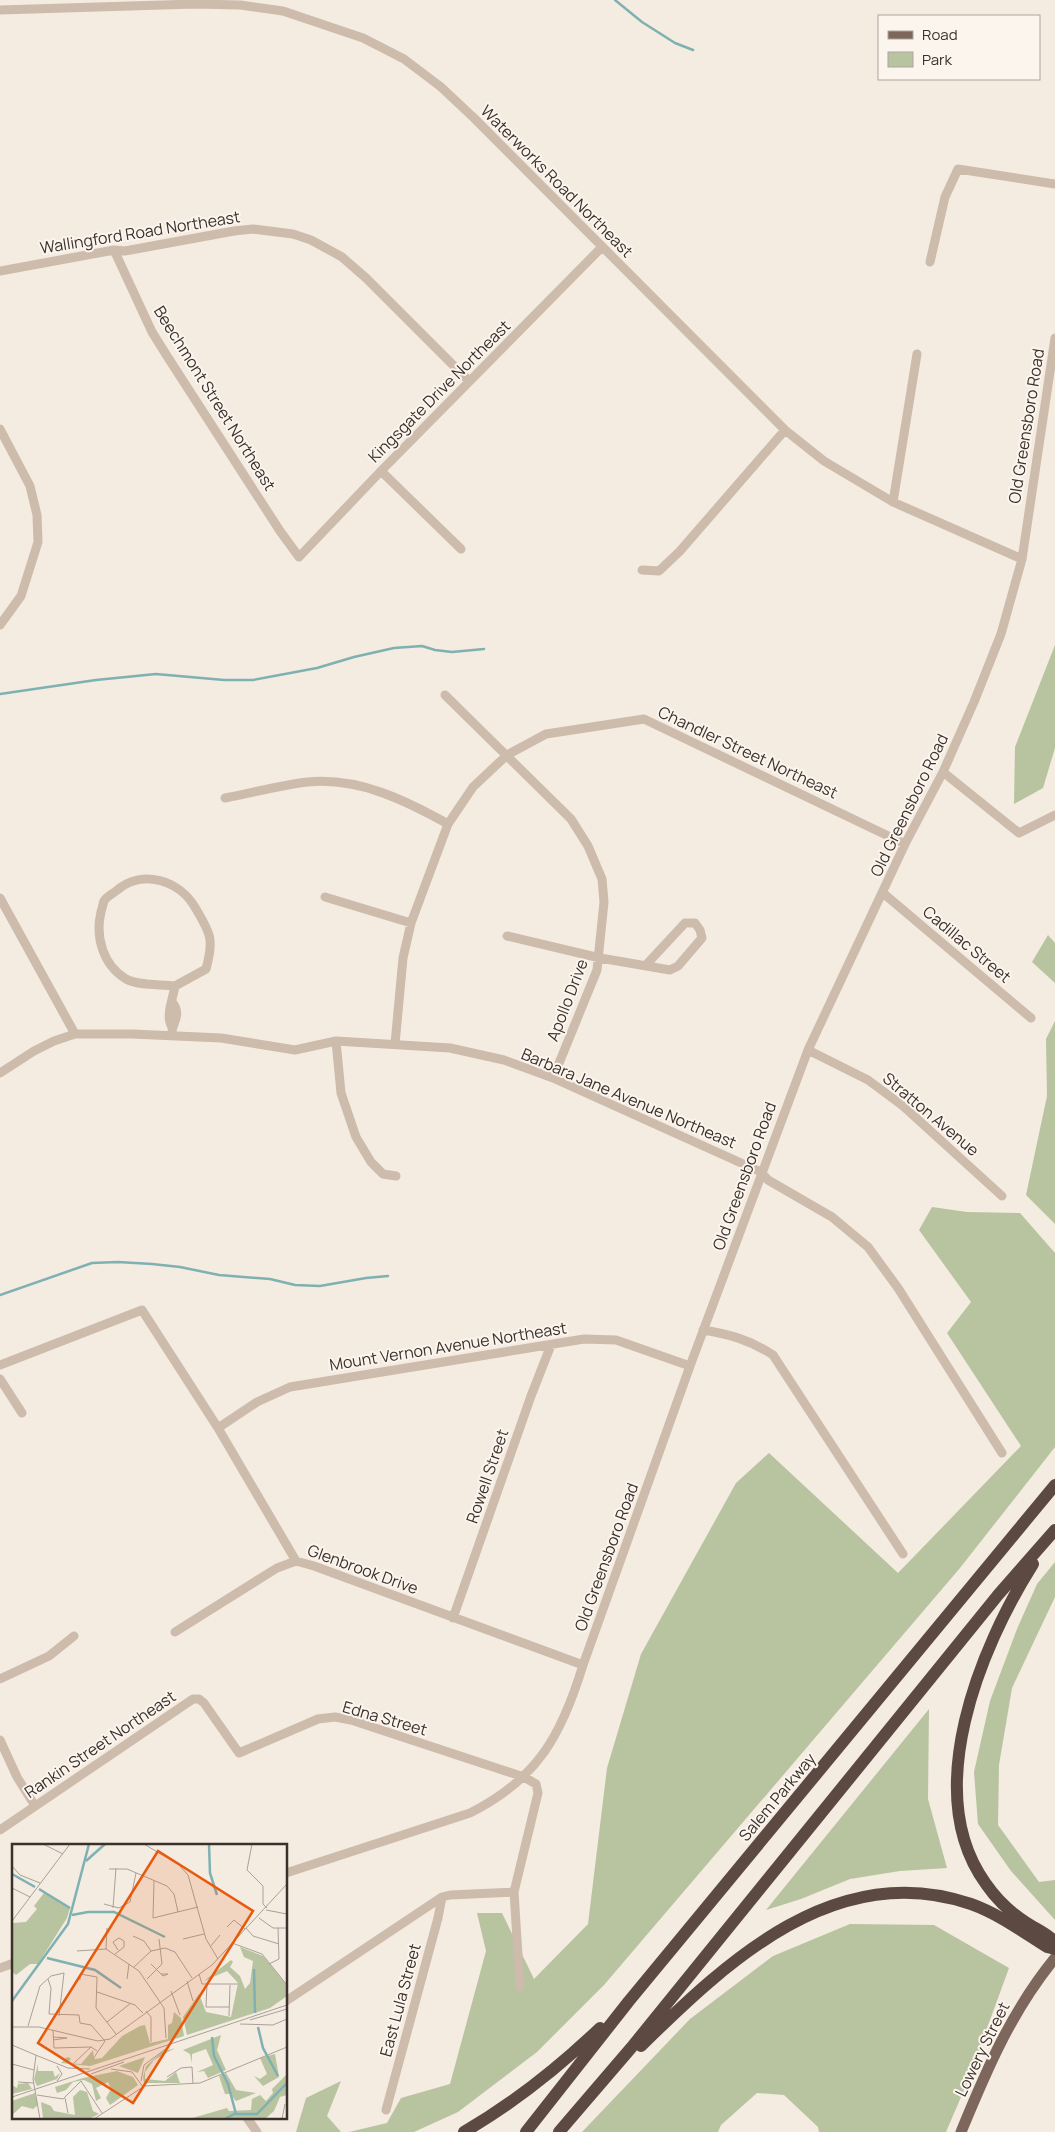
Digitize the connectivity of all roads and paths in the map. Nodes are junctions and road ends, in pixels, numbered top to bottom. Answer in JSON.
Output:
{"nodes":[{"id":1,"x":0,"y":10,"type":"edge"},
{"id":2,"x":1055,"y":184,"type":"edge"},
{"id":3,"x":602,"y":248,"type":"junction"},
{"id":4,"x":114,"y":250,"type":"junction"},
{"id":5,"x":930,"y":262,"type":"dead end"},
{"id":6,"x":0,"y":271,"type":"edge"},
{"id":7,"x":1055,"y":338,"type":"edge"},
{"id":8,"x":917,"y":354,"type":"dead end"},
{"id":9,"x":1052,"y":365,"type":"edge"},
{"id":10,"x":469,"y":381,"type":"junction"},
{"id":11,"x":0,"y":429,"type":"edge"},
{"id":12,"x":785,"y":430,"type":"junction"},
{"id":13,"x":381,"y":471,"type":"junction"},
{"id":14,"x":893,"y":502,"type":"junction"},
{"id":15,"x":461,"y":549,"type":"dead end"},
{"id":16,"x":299,"y":557,"type":"joint"},
{"id":17,"x":1022,"y":559,"type":"junction"},
{"id":18,"x":642,"y":570,"type":"dead end"},
{"id":19,"x":0,"y":624,"type":"edge"},
{"id":20,"x":445,"y":695,"type":"dead end"},
{"id":21,"x":507,"y":755,"type":"junction"},
{"id":22,"x":943,"y":772,"type":"junction"},
{"id":23,"x":225,"y":798,"type":"dead end"},
{"id":24,"x":1054,"y":817,"type":"edge"},
{"id":25,"x":448,"y":824,"type":"junction"},
{"id":26,"x":905,"y":844,"type":"junction"},
{"id":27,"x":883,"y":892,"type":"junction"},
{"id":28,"x":325,"y":897,"type":"dead end"},
{"id":29,"x":0,"y":898,"type":"edge"},
{"id":30,"x":411,"y":923,"type":"junction"},
{"id":31,"x":508,"y":936,"type":"dead end"},
{"id":32,"x":600,"y":958,"type":"junction"},
{"id":33,"x":646,"y":966,"type":"junction"},
{"id":34,"x":175,"y":986,"type":"junction"},
{"id":35,"x":1032,"y":1018,"type":"dead end"},
{"id":36,"x":172,"y":1031,"type":"junction"},
{"id":37,"x":74,"y":1034,"type":"junction"},
{"id":38,"x":336,"y":1041,"type":"junction"},
{"id":39,"x":396,"y":1044,"type":"junction"},
{"id":40,"x":808,"y":1050,"type":"junction"},
{"id":41,"x":0,"y":1074,"type":"edge"},
{"id":42,"x":553,"y":1078,"type":"junction"},
{"id":43,"x":761,"y":1172,"type":"junction"},
{"id":44,"x":396,"y":1176,"type":"dead end"},
{"id":45,"x":1002,"y":1196,"type":"dead end"},
{"id":46,"x":703,"y":1330,"type":"junction"},
{"id":47,"x":551,"y":1345,"type":"junction"},
{"id":48,"x":0,"y":1365,"type":"edge"},
{"id":49,"x":690,"y":1366,"type":"junction"},
{"id":50,"x":0,"y":1379,"type":"edge"},
{"id":51,"x":22,"y":1413,"type":"dead end"},
{"id":52,"x":218,"y":1428,"type":"junction"},
{"id":53,"x":1002,"y":1453,"type":"dead end"},
{"id":54,"x":1055,"y":1485,"type":"edge"},
{"id":55,"x":1055,"y":1530,"type":"edge"},
{"id":56,"x":903,"y":1554,"type":"dead end"},
{"id":57,"x":296,"y":1561,"type":"junction"},
{"id":58,"x":453,"y":1618,"type":"junction"},
{"id":59,"x":175,"y":1632,"type":"dead end"},
{"id":60,"x":74,"y":1636,"type":"dead end"},
{"id":61,"x":583,"y":1665,"type":"junction"},
{"id":62,"x":0,"y":1679,"type":"edge"},
{"id":63,"x":193,"y":1700,"type":"joint"},
{"id":64,"x":0,"y":1740,"type":"edge"},
{"id":65,"x":524,"y":1777,"type":"junction"},
{"id":66,"x":34,"y":1806,"type":"junction"},
{"id":67,"x":0,"y":1830,"type":"edge"},
{"id":68,"x":288,"y":1872,"type":"edge"},
{"id":69,"x":514,"y":1892,"type":"junction"},
{"id":70,"x":442,"y":1898,"type":"junction"},
{"id":71,"x":1055,"y":1942,"type":"edge"},
{"id":72,"x":1055,"y":1949,"type":"edge"},
{"id":73,"x":1055,"y":1958,"type":"edge"},
{"id":74,"x":12,"y":1964,"type":"edge"},
{"id":75,"x":0,"y":1968,"type":"edge"},
{"id":76,"x":520,"y":1986,"type":"dead end"},
{"id":77,"x":288,"y":2000,"type":"edge"},
{"id":78,"x":629,"y":2001,"type":"junction"},
{"id":79,"x":589,"y":2097,"type":"junction"},
{"id":80,"x":386,"y":2110,"type":"dead end"},
{"id":81,"x":248,"y":2120,"type":"edge"},
{"id":82,"x":257,"y":2132,"type":"edge"},
{"id":83,"x":464,"y":2132,"type":"edge"},
{"id":84,"x":526,"y":2132,"type":"edge"},
{"id":85,"x":559,"y":2132,"type":"edge"},
{"id":86,"x":961,"y":2132,"type":"edge"}],
"edges":[{"from":1,"to":3,"type":"street","name":"Waterworks Road Northeast"},
{"from":2,"to":5,"type":"street"},
{"from":3,"to":10,"type":"street","name":"Kingsgate Drive Northeast"},
{"from":3,"to":12,"type":"street","name":"Waterworks Road Northeast"},
{"from":4,"to":6,"type":"street","name":"Wallingford Road Northeast"},
{"from":4,"to":10,"type":"street","name":"Wallingford Road Northeast"},
{"from":4,"to":16,"type":"street","name":"Beechmont Street Northeast"},
{"from":7,"to":9,"type":"street","name":"Old Greensboro Road"},
{"from":8,"to":14,"type":"street"},
{"from":9,"to":17,"type":"street","name":"Old Greensboro Road"},
{"from":10,"to":13,"type":"street","name":"Kingsgate Drive Northeast"},
{"from":11,"to":19,"type":"street"},
{"from":12,"to":14,"type":"street","name":"Waterworks Road Northeast"},
{"from":12,"to":18,"type":"street"},
{"from":13,"to":15,"type":"street"},
{"from":13,"to":16,"type":"street","name":"Kingsgate Drive Northeast"},
{"from":14,"to":17,"type":"street","name":"Waterworks Road Northeast"},
{"from":17,"to":22,"type":"street","name":"Old Greensboro Road"},
{"from":20,"to":21,"type":"street","name":"Apollo Drive"},
{"from":21,"to":25,"type":"street","name":"Chandler Street Northeast"},
{"from":21,"to":26,"type":"street","name":"Chandler Street Northeast"},
{"from":21,"to":32,"type":"street","name":"Apollo Drive"},
{"from":22,"to":24,"type":"street"},
{"from":22,"to":26,"type":"street","name":"Old Greensboro Road"},
{"from":23,"to":25,"type":"street"},
{"from":25,"to":30,"type":"street","name":"Chandler Street Northeast"},
{"from":26,"to":27,"type":"street","name":"Old Greensboro Road"},
{"from":27,"to":35,"type":"street","name":"Cadillac Street"},
{"from":27,"to":40,"type":"street","name":"Old Greensboro Road"},
{"from":28,"to":30,"type":"street"},
{"from":29,"to":37,"type":"street"},
{"from":30,"to":39,"type":"street","name":"Chandler Street Northeast"},
{"from":31,"to":32,"type":"street"},
{"from":32,"to":33,"type":"street"},
{"from":32,"to":42,"type":"street","name":"Apollo Drive"},
{"from":33,"to":33,"type":"street"},
{"from":34,"to":34,"type":"street"},
{"from":34,"to":36,"type":"street"},
{"from":36,"to":37,"type":"street","name":"Barbara Jane Avenue Northeast"},
{"from":36,"to":38,"type":"street","name":"Barbara Jane Avenue Northeast"},
{"from":37,"to":41,"type":"street","name":"Barbara Jane Avenue Northeast"},
{"from":38,"to":39,"type":"street","name":"Barbara Jane Avenue Northeast"},
{"from":38,"to":44,"type":"street"},
{"from":39,"to":42,"type":"street","name":"Barbara Jane Avenue Northeast"},
{"from":40,"to":43,"type":"street","name":"Old Greensboro Road"},
{"from":40,"to":45,"type":"street","name":"Stratton Avenue"},
{"from":42,"to":43,"type":"street","name":"Barbara Jane Avenue Northeast"},
{"from":43,"to":46,"type":"street","name":"Old Greensboro Road"},
{"from":43,"to":53,"type":"street","name":"Barbara Jane Avenue Northeast"},
{"from":46,"to":49,"type":"street","name":"Old Greensboro Road"},
{"from":46,"to":56,"type":"street"},
{"from":47,"to":49,"type":"street","name":"Mount Vernon Avenue Northeast"},
{"from":47,"to":52,"type":"street","name":"Mount Vernon Avenue Northeast"},
{"from":47,"to":58,"type":"street","name":"Rowell Street"},
{"from":48,"to":52,"type":"street","name":"Glenbrook Drive"},
{"from":49,"to":61,"type":"street","name":"Old Greensboro Road"},
{"from":50,"to":51,"type":"street"},
{"from":52,"to":57,"type":"street","name":"Glenbrook Drive"},
{"from":54,"to":78,"type":"highway","name":"Salem Parkway"},
{"from":55,"to":71,"type":"highway"},
{"from":55,"to":79,"type":"highway"},
{"from":57,"to":58,"type":"street","name":"Glenbrook Drive"},
{"from":57,"to":59,"type":"street"},
{"from":58,"to":61,"type":"street","name":"Glenbrook Drive"},
{"from":60,"to":62,"type":"street"},
{"from":61,"to":65,"type":"street","name":"Old Greensboro Road"},
{"from":63,"to":65,"type":"street","name":"Edna Street"},
{"from":63,"to":66,"type":"street","name":"Rankin Street Northeast"},
{"from":64,"to":66,"type":"street"},
{"from":65,"to":68,"type":"street","name":"Old Greensboro Road"},
{"from":65,"to":69,"type":"street"},
{"from":66,"to":67,"type":"street","name":"Rankin Street Northeast"},
{"from":69,"to":70,"type":"street"},
{"from":69,"to":76,"type":"street"},
{"from":70,"to":77,"type":"street"},
{"from":70,"to":80,"type":"street","name":"East Lula Street"},
{"from":72,"to":79,"type":"highway"},
{"from":73,"to":86,"type":"main road","name":"Lowery Street"},
{"from":74,"to":75,"type":"street"},
{"from":78,"to":83,"type":"highway"},
{"from":78,"to":84,"type":"highway","name":"Salem Parkway"},
{"from":79,"to":85,"type":"highway"},
{"from":81,"to":82,"type":"street"}]}
